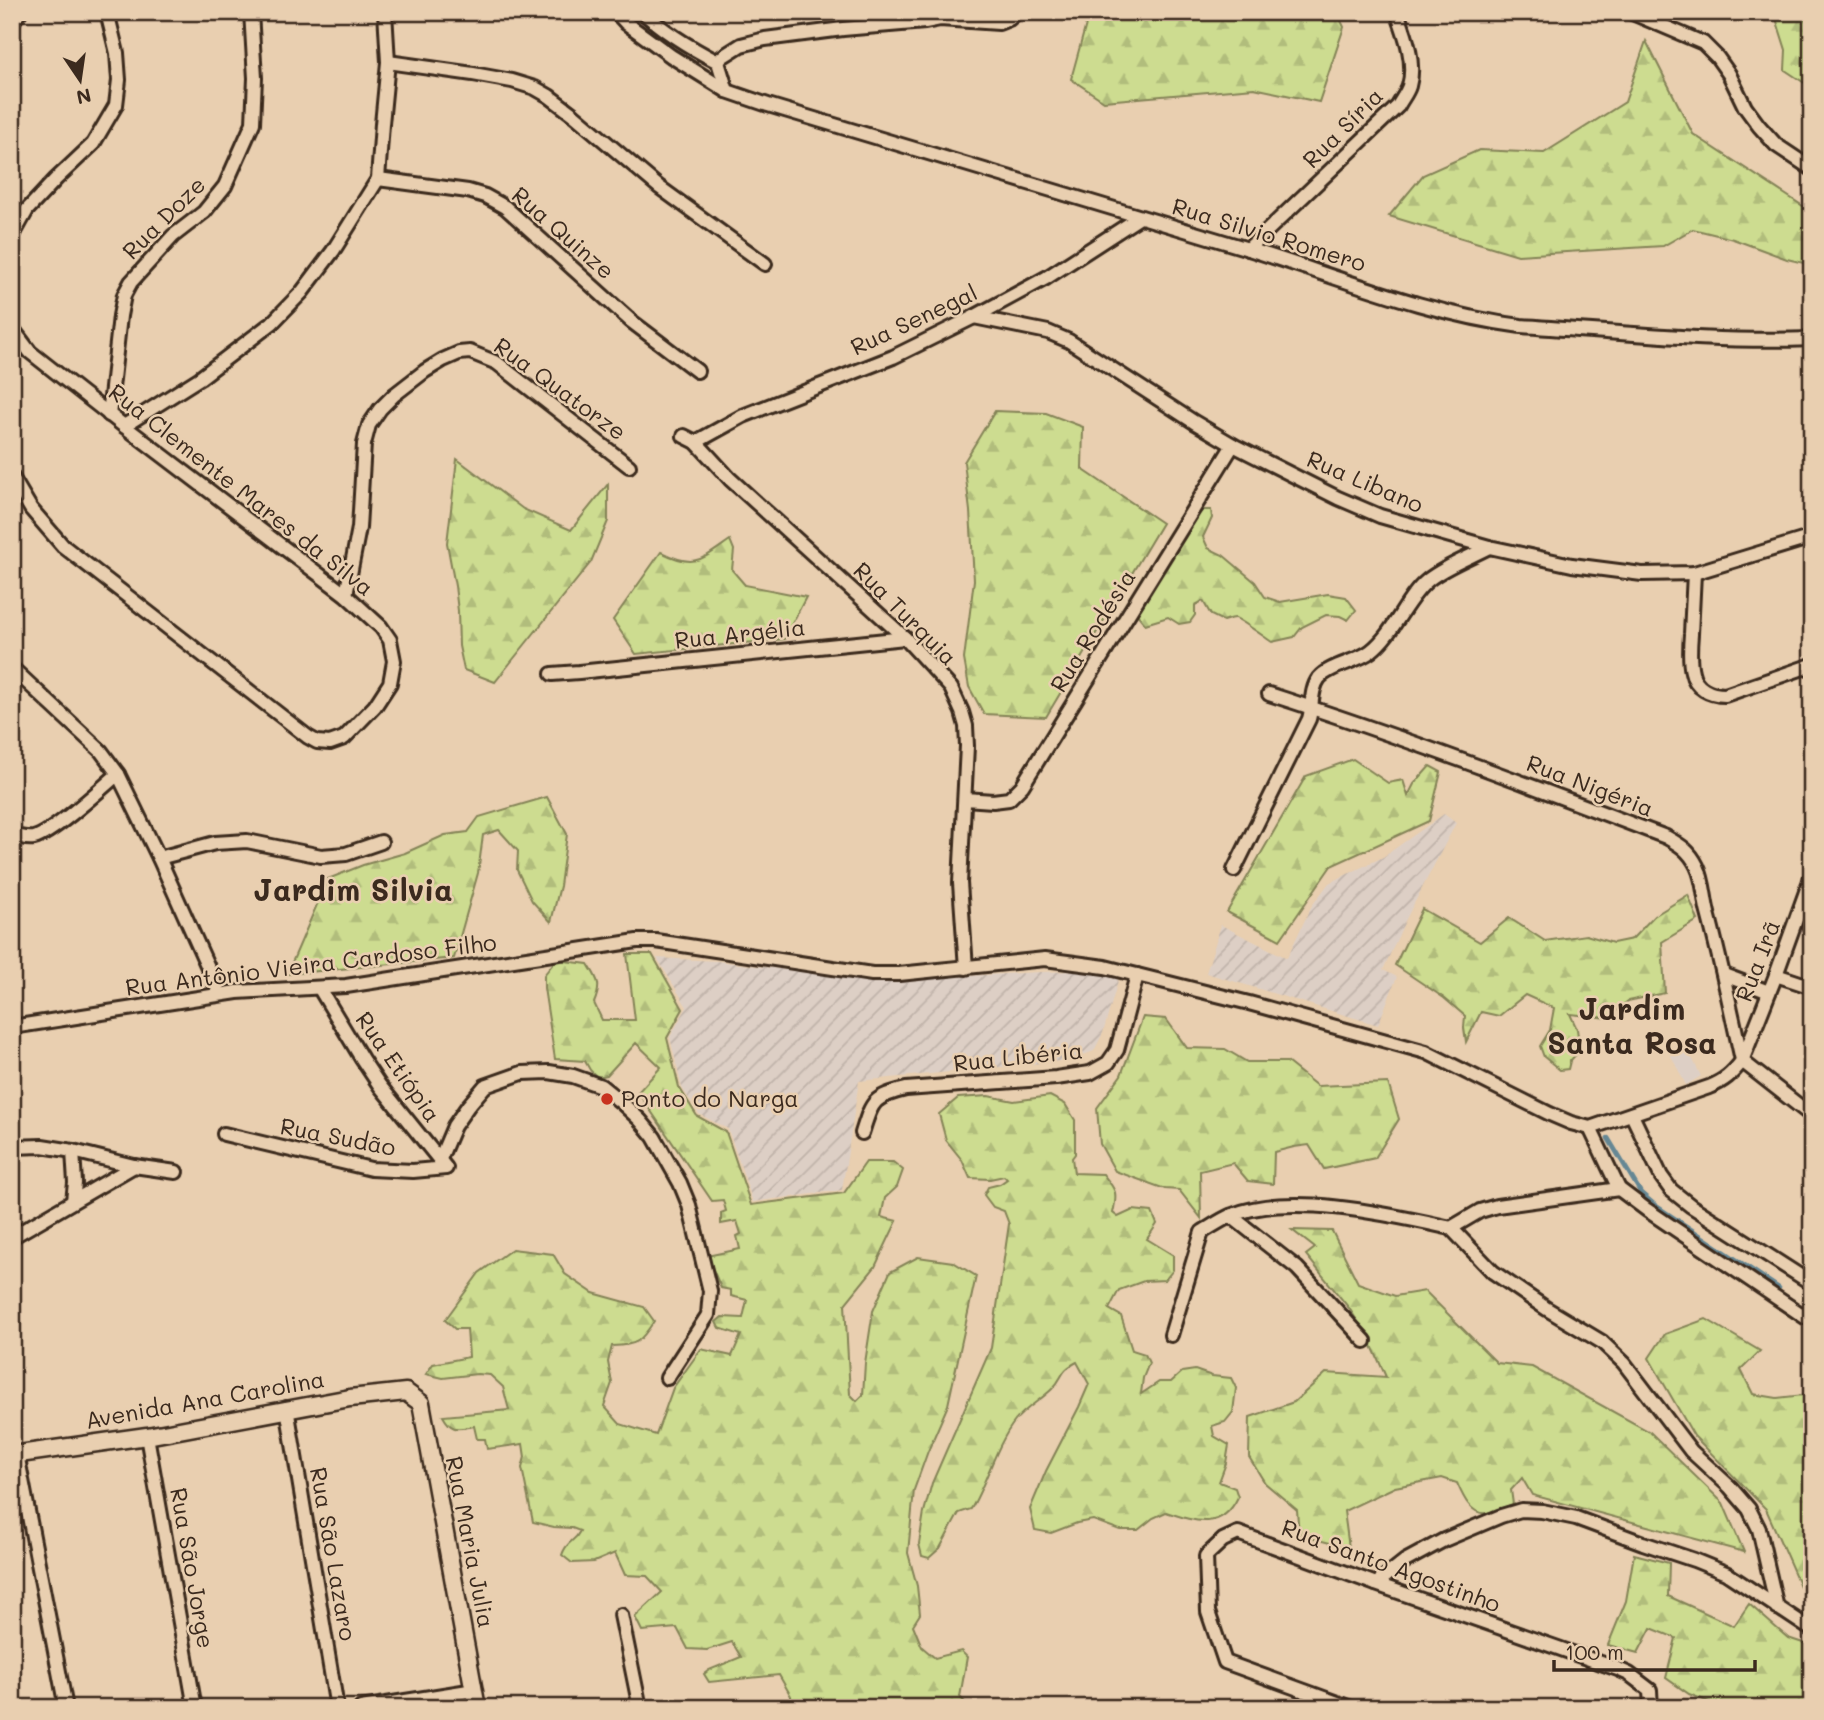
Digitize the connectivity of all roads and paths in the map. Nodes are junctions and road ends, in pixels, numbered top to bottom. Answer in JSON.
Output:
{"nodes":[{"id":1,"x":20,"y":12,"type":"edge"},
{"id":2,"x":107,"y":12,"type":"edge"},
{"id":3,"x":251,"y":12,"type":"edge"},
{"id":4,"x":385,"y":12,"type":"edge"},
{"id":5,"x":615,"y":12,"type":"edge"},
{"id":6,"x":643,"y":12,"type":"edge"},
{"id":7,"x":1017,"y":12,"type":"edge"},
{"id":8,"x":1397,"y":12,"type":"edge"},
{"id":9,"x":1630,"y":12,"type":"edge"},
{"id":10,"x":12,"y":22,"type":"edge"},
{"id":11,"x":388,"y":62,"type":"junction"},
{"id":12,"x":718,"y":62,"type":"junction"},
{"id":13,"x":727,"y":92,"type":"junction"},
{"id":14,"x":1812,"y":169,"type":"edge"},
{"id":15,"x":378,"y":179,"type":"junction"},
{"id":16,"x":1140,"y":217,"type":"junction"},
{"id":17,"x":12,"y":237,"type":"edge"},
{"id":18,"x":1248,"y":249,"type":"junction"},
{"id":19,"x":765,"y":264,"type":"dead end"},
{"id":20,"x":974,"y":317,"type":"junction"},
{"id":21,"x":12,"y":328,"type":"edge"},
{"id":22,"x":1812,"y":340,"type":"edge"},
{"id":23,"x":697,"y":371,"type":"dead end"},
{"id":24,"x":109,"y":415,"type":"junction"},
{"id":25,"x":124,"y":426,"type":"junction"},
{"id":26,"x":690,"y":439,"type":"joint"},
{"id":27,"x":1233,"y":445,"type":"junction"},
{"id":28,"x":629,"y":466,"type":"dead end"},
{"id":29,"x":12,"y":477,"type":"edge"},
{"id":30,"x":1812,"y":537,"type":"edge"},
{"id":31,"x":1489,"y":547,"type":"junction"},
{"id":32,"x":1694,"y":573,"type":"junction"},
{"id":33,"x":346,"y":596,"type":"junction"},
{"id":34,"x":905,"y":638,"type":"junction"},
{"id":35,"x":1812,"y":666,"type":"edge"},
{"id":36,"x":12,"y":668,"type":"edge"},
{"id":37,"x":552,"y":674,"type":"dead end"},
{"id":38,"x":1269,"y":694,"type":"dead end"},
{"id":39,"x":1312,"y":708,"type":"junction"},
{"id":40,"x":118,"y":775,"type":"junction"},
{"id":41,"x":965,"y":799,"type":"junction"},
{"id":42,"x":12,"y":834,"type":"edge"},
{"id":43,"x":381,"y":842,"type":"dead end"},
{"id":44,"x":159,"y":858,"type":"junction"},
{"id":45,"x":1234,"y":870,"type":"dead end"},
{"id":46,"x":1812,"y":876,"type":"edge"},
{"id":47,"x":966,"y":968,"type":"junction"},
{"id":48,"x":1137,"y":975,"type":"junction"},
{"id":49,"x":1724,"y":975,"type":"junction"},
{"id":50,"x":1776,"y":975,"type":"junction"},
{"id":51,"x":1812,"y":987,"type":"edge"},
{"id":52,"x":320,"y":989,"type":"junction"},
{"id":53,"x":1769,"y":992,"type":"junction"},
{"id":54,"x":220,"y":994,"type":"junction"},
{"id":55,"x":12,"y":1027,"type":"edge"},
{"id":56,"x":1742,"y":1061,"type":"junction"},
{"id":57,"x":1632,"y":1115,"type":"junction"},
{"id":58,"x":1812,"y":1116,"type":"edge"},
{"id":59,"x":1590,"y":1128,"type":"junction"},
{"id":60,"x":862,"y":1133,"type":"dead end"},
{"id":61,"x":224,"y":1134,"type":"dead end"},
{"id":62,"x":12,"y":1147,"type":"edge"},
{"id":63,"x":74,"y":1151,"type":"junction"},
{"id":64,"x":443,"y":1163,"type":"junction"},
{"id":65,"x":134,"y":1166,"type":"junction"},
{"id":66,"x":176,"y":1172,"type":"dead end"},
{"id":67,"x":1619,"y":1189,"type":"junction"},
{"id":68,"x":73,"y":1201,"type":"junction"},
{"id":69,"x":1231,"y":1216,"type":"junction"},
{"id":70,"x":1451,"y":1227,"type":"junction"},
{"id":71,"x":12,"y":1237,"type":"edge"},
{"id":72,"x":1808,"y":1281,"type":"dead end"},
{"id":73,"x":1805,"y":1317,"type":"dead end"},
{"id":74,"x":1171,"y":1335,"type":"dead end"},
{"id":75,"x":1365,"y":1341,"type":"dead end"},
{"id":76,"x":667,"y":1378,"type":"dead end"},
{"id":77,"x":406,"y":1392,"type":"joint"},
{"id":78,"x":287,"y":1408,"type":"junction"},
{"id":79,"x":147,"y":1436,"type":"junction"},
{"id":80,"x":15,"y":1454,"type":"edge"},
{"id":81,"x":1376,"y":1584,"type":"junction"},
{"id":82,"x":1777,"y":1608,"type":"junction"},
{"id":83,"x":621,"y":1615,"type":"dead end"},
{"id":84,"x":1812,"y":1630,"type":"edge"},
{"id":85,"x":475,"y":1690,"type":"junction"},
{"id":86,"x":65,"y":1708,"type":"edge"},
{"id":87,"x":195,"y":1708,"type":"edge"},
{"id":88,"x":337,"y":1708,"type":"edge"},
{"id":89,"x":361,"y":1708,"type":"edge"},
{"id":90,"x":477,"y":1708,"type":"edge"},
{"id":91,"x":640,"y":1708,"type":"edge"},
{"id":92,"x":1351,"y":1708,"type":"edge"},
{"id":93,"x":1651,"y":1708,"type":"edge"}],
"edges":[{"from":1,"to":10,"type":"street"},
{"from":2,"to":17,"type":"street"},
{"from":3,"to":24,"type":"street","name":"Rua Doze"},
{"from":4,"to":11,"type":"street"},
{"from":5,"to":13,"type":"street","name":"Rua Silvio Romero"},
{"from":6,"to":12,"type":"street"},
{"from":7,"to":12,"type":"street"},
{"from":8,"to":18,"type":"street","name":"Rua Síria"},
{"from":9,"to":14,"type":"street"},
{"from":11,"to":15,"type":"street"},
{"from":11,"to":19,"type":"street"},
{"from":12,"to":13,"type":"street"},
{"from":13,"to":16,"type":"street","name":"Rua Silvio Romero"},
{"from":15,"to":23,"type":"street","name":"Rua Quinze"},
{"from":15,"to":25,"type":"street"},
{"from":16,"to":18,"type":"street","name":"Rua Silvio Romero"},
{"from":16,"to":20,"type":"street","name":"Rua Senegal"},
{"from":18,"to":22,"type":"street","name":"Rua Silvio Romero"},
{"from":20,"to":26,"type":"street","name":"Rua Senegal"},
{"from":20,"to":27,"type":"street","name":"Rua Libano"},
{"from":21,"to":24,"type":"street","name":"Rua Clemente Mares da Silva"},
{"from":24,"to":25,"type":"street","name":"Rua Clemente Mares da Silva"},
{"from":25,"to":33,"type":"street","name":"Rua Clemente Mares da Silva"},
{"from":26,"to":34,"type":"street","name":"Rua Turquia"},
{"from":27,"to":31,"type":"street","name":"Rua Libano"},
{"from":27,"to":41,"type":"street","name":"Rua Rodésia"},
{"from":28,"to":33,"type":"street","name":"Rua Quatorze"},
{"from":29,"to":33,"type":"street","name":"Rua Clemente Mares da Silva"},
{"from":30,"to":32,"type":"street","name":"Rua Libano"},
{"from":31,"to":32,"type":"street","name":"Rua Libano"},
{"from":31,"to":39,"type":"street"},
{"from":32,"to":35,"type":"street"},
{"from":34,"to":37,"type":"street","name":"Rua Argélia"},
{"from":34,"to":41,"type":"street","name":"Rua Turquia"},
{"from":36,"to":40,"type":"street"},
{"from":38,"to":39,"type":"street","name":"Rua Nigéria"},
{"from":39,"to":45,"type":"street"},
{"from":39,"to":49,"type":"street","name":"Rua Nigéria"},
{"from":40,"to":42,"type":"street"},
{"from":40,"to":44,"type":"street"},
{"from":41,"to":47,"type":"street","name":"Rua Turquia"},
{"from":43,"to":44,"type":"street"},
{"from":44,"to":54,"type":"street"},
{"from":46,"to":50,"type":"street","name":"Rua Irã"},
{"from":47,"to":48,"type":"street","name":"Rua Antônio Vieira Cardoso Filho"},
{"from":47,"to":52,"type":"street","name":"Rua Antônio Vieira Cardoso Filho"},
{"from":48,"to":59,"type":"street","name":"Rua Antônio Vieira Cardoso Filho"},
{"from":48,"to":60,"type":"street","name":"Rua Libéria"},
{"from":49,"to":53,"type":"street"},
{"from":49,"to":56,"type":"street","name":"Rua Nigéria"},
{"from":50,"to":51,"type":"street"},
{"from":50,"to":53,"type":"street","name":"Rua Irã"},
{"from":52,"to":54,"type":"street","name":"Rua Antônio Vieira Cardoso Filho"},
{"from":52,"to":64,"type":"street","name":"Rua Etiópia"},
{"from":53,"to":56,"type":"street","name":"Rua Irã"},
{"from":54,"to":55,"type":"street","name":"Rua Antônio Vieira Cardoso Filho"},
{"from":56,"to":57,"type":"street"},
{"from":56,"to":58,"type":"street"},
{"from":57,"to":59,"type":"street"},
{"from":57,"to":72,"type":"street"},
{"from":59,"to":67,"type":"street"},
{"from":61,"to":64,"type":"street","name":"Rua Sudão"},
{"from":62,"to":63,"type":"street"},
{"from":63,"to":65,"type":"street"},
{"from":63,"to":68,"type":"street"},
{"from":64,"to":76,"type":"street"},
{"from":65,"to":66,"type":"street"},
{"from":65,"to":68,"type":"street"},
{"from":67,"to":70,"type":"street"},
{"from":67,"to":73,"type":"street"},
{"from":68,"to":71,"type":"street"},
{"from":69,"to":70,"type":"street"},
{"from":69,"to":74,"type":"street"},
{"from":69,"to":75,"type":"street"},
{"from":70,"to":82,"type":"street"},
{"from":77,"to":78,"type":"street","name":"Avenida Ana Carolina"},
{"from":77,"to":85,"type":"street","name":"Rua Maria Julia"},
{"from":78,"to":79,"type":"street","name":"Avenida Ana Carolina"},
{"from":78,"to":88,"type":"street","name":"Rua São Lazaro"},
{"from":79,"to":80,"type":"street","name":"Avenida Ana Carolina"},
{"from":79,"to":87,"type":"street","name":"Rua São Jorge"},
{"from":80,"to":86,"type":"street"},
{"from":81,"to":82,"type":"street"},
{"from":81,"to":92,"type":"street","name":"Rua Santo Agostinho"},
{"from":81,"to":93,"type":"street","name":"Rua Santo Agostinho"},
{"from":82,"to":84,"type":"street"},
{"from":83,"to":91,"type":"street"},
{"from":85,"to":89,"type":"street"},
{"from":85,"to":90,"type":"street","name":"Rua Maria Julia"}]}
